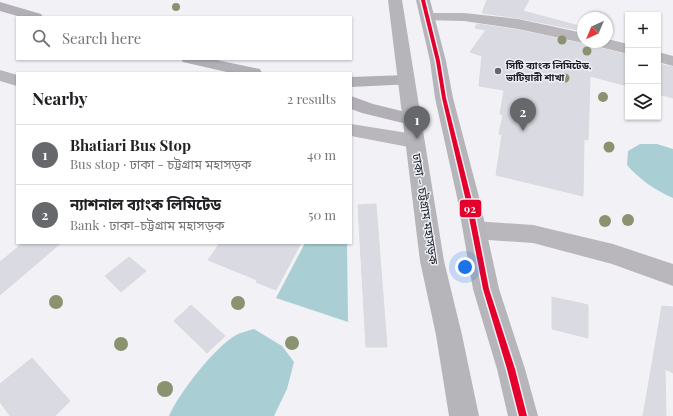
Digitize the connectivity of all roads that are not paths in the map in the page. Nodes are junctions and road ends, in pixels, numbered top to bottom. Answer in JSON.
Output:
{"nodes":[{"id":1,"x":395,"y":0,"type":"edge"},
{"id":2,"x":0,"y":6,"type":"edge"},
{"id":3,"x":426,"y":8,"type":"edge"},
{"id":4,"x":33,"y":16,"type":"edge"},
{"id":5,"x":577,"y":37,"type":"edge"},
{"id":6,"x":613,"y":46,"type":"edge"},
{"id":7,"x":625,"y":48,"type":"edge"},
{"id":8,"x":661,"y":58,"type":"edge"},
{"id":9,"x":194,"y":60,"type":"edge"},
{"id":10,"x":673,"y":61,"type":"edge"},
{"id":11,"x":249,"y":72,"type":"edge"},
{"id":12,"x":0,"y":75,"type":"edge"},
{"id":13,"x":406,"y":80,"type":"junction"},
{"id":14,"x":16,"y":81,"type":"edge"},
{"id":15,"x":352,"y":82,"type":"edge"},
{"id":16,"x":352,"y":102,"type":"edge"},
{"id":17,"x":411,"y":118,"type":"junction"},
{"id":18,"x":352,"y":130,"type":"edge"},
{"id":19,"x":414,"y":141,"type":"junction"},
{"id":20,"x":474,"y":230,"type":"junction"},
{"id":21,"x":673,"y":275,"type":"edge"},
{"id":22,"x":464,"y":416,"type":"edge"},
{"id":23,"x":523,"y":416,"type":"edge"}],
"edges":[{"from":1,"to":13,"type":"highway","name":"ঢাকা - চট্টগ্রাম মহাসড়ক"},
{"from":2,"to":4,"type":"main road"},
{"from":3,"to":5,"type":"street"},
{"from":3,"to":20,"type":"highway"},
{"from":6,"to":7,"type":"street"},
{"from":8,"to":10,"type":"street"},
{"from":9,"to":11,"type":"main road"},
{"from":12,"to":14,"type":"street"},
{"from":13,"to":15,"type":"main road"},
{"from":13,"to":17,"type":"highway","name":"ঢাকা - চট্টগ্রাম মহাসড়ক"},
{"from":16,"to":17,"type":"main road"},
{"from":17,"to":19,"type":"highway","name":"ঢাকা - চট্টগ্রাম মহাসড়ক"},
{"from":18,"to":19,"type":"street"},
{"from":19,"to":22,"type":"highway","name":"ঢাকা - চট্টগ্রাম মহাসড়ক"},
{"from":20,"to":21,"type":"street"},
{"from":20,"to":23,"type":"highway"}]}
